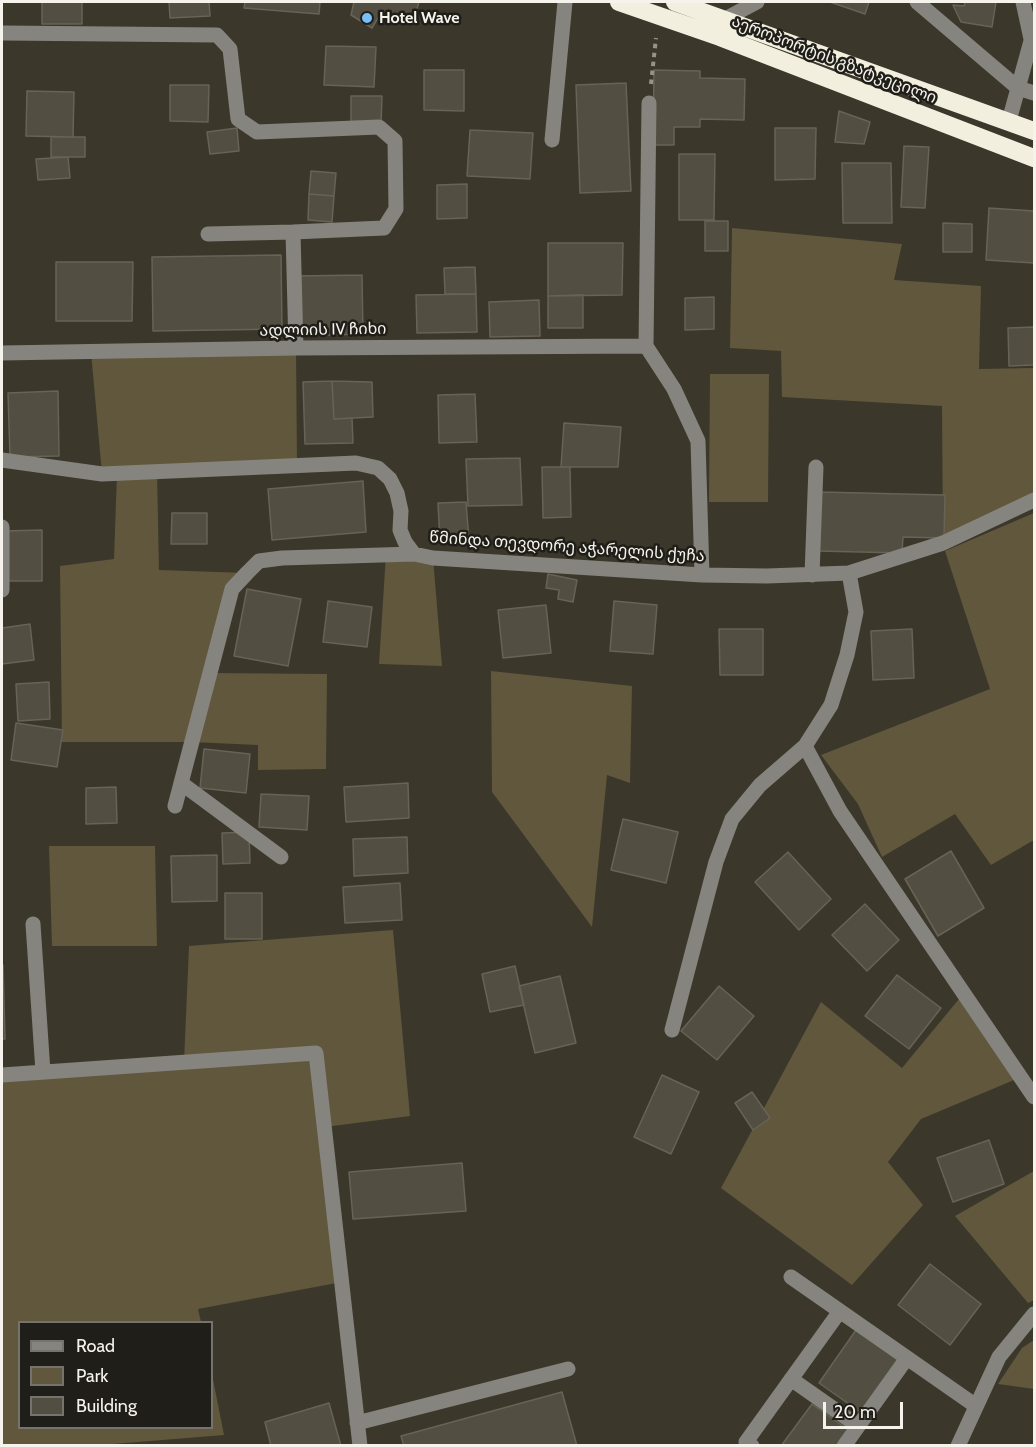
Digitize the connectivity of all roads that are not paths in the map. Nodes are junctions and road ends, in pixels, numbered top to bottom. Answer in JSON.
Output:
{"nodes":[{"id":1,"x":565,"y":2,"type":"edge"},
{"id":2,"x":619,"y":2,"type":"edge"},
{"id":3,"x":675,"y":2,"type":"edge"},
{"id":4,"x":757,"y":2,"type":"edge"},
{"id":5,"x":917,"y":2,"type":"edge"},
{"id":6,"x":1023,"y":2,"type":"edge"},
{"id":7,"x":725,"y":19,"type":"junction"},
{"id":8,"x":2,"y":33,"type":"edge"},
{"id":9,"x":1033,"y":34,"type":"edge"},
{"id":10,"x":1018,"y":88,"type":"junction"},
{"id":11,"x":1035,"y":93,"type":"edge"},
{"id":12,"x":649,"y":103,"type":"road end"},
{"id":13,"x":1009,"y":122,"type":"junction"},
{"id":14,"x":1035,"y":131,"type":"edge"},
{"id":15,"x":552,"y":140,"type":"dead end"},
{"id":16,"x":1035,"y":158,"type":"edge"},
{"id":17,"x":293,"y":232,"type":"junction"},
{"id":18,"x":208,"y":234,"type":"dead end"},
{"id":19,"x":646,"y":346,"type":"junction"},
{"id":20,"x":296,"y":348,"type":"junction"},
{"id":21,"x":2,"y":353,"type":"edge"},
{"id":22,"x":2,"y":460,"type":"edge"},
{"id":23,"x":816,"y":467,"type":"dead end"},
{"id":24,"x":1035,"y":500,"type":"edge"},
{"id":25,"x":2,"y":527,"type":"edge"},
{"id":26,"x":414,"y":554,"type":"junction"},
{"id":27,"x":849,"y":573,"type":"junction"},
{"id":28,"x":702,"y":575,"type":"junction"},
{"id":29,"x":812,"y":575,"type":"junction"},
{"id":30,"x":2,"y":590,"type":"edge"},
{"id":31,"x":805,"y":746,"type":"junction"},
{"id":32,"x":181,"y":783,"type":"junction"},
{"id":33,"x":175,"y":806,"type":"dead end"},
{"id":34,"x":281,"y":857,"type":"dead end"},
{"id":35,"x":33,"y":924,"type":"dead end"},
{"id":36,"x":672,"y":1030,"type":"dead end"},
{"id":37,"x":43,"y":1072,"type":"junction"},
{"id":38,"x":2,"y":1075,"type":"edge"},
{"id":39,"x":1035,"y":1097,"type":"edge"},
{"id":40,"x":791,"y":1277,"type":"dead end"},
{"id":41,"x":840,"y":1311,"type":"junction"},
{"id":42,"x":1035,"y":1314,"type":"edge"},
{"id":43,"x":907,"y":1358,"type":"junction"},
{"id":44,"x":568,"y":1369,"type":"dead end"},
{"id":45,"x":791,"y":1379,"type":"junction"},
{"id":46,"x":976,"y":1406,"type":"junction"},
{"id":47,"x":357,"y":1423,"type":"junction"},
{"id":48,"x":858,"y":1426,"type":"junction"},
{"id":49,"x":360,"y":1446,"type":"edge"},
{"id":50,"x":752,"y":1446,"type":"edge"},
{"id":51,"x":844,"y":1446,"type":"edge"},
{"id":52,"x":958,"y":1446,"type":"edge"}],
"edges":[{"from":1,"to":15,"type":"street"},
{"from":2,"to":16,"type":"highway","name":"აეროპორტის გზატკეცილი"},
{"from":3,"to":7,"type":"highway","name":"აეროპორტის გზატკეცილი"},
{"from":4,"to":7,"type":"street"},
{"from":5,"to":10,"type":"street"},
{"from":6,"to":9,"type":"street"},
{"from":7,"to":13,"type":"highway","name":"აეროპორტის გზატკეცილი"},
{"from":8,"to":17,"type":"street"},
{"from":9,"to":10,"type":"street"},
{"from":10,"to":11,"type":"street"},
{"from":10,"to":13,"type":"street"},
{"from":12,"to":19,"type":"street"},
{"from":13,"to":14,"type":"highway","name":"აეროპორტის გზატკეცილი"},
{"from":17,"to":18,"type":"street"},
{"from":17,"to":20,"type":"street"},
{"from":19,"to":20,"type":"street","name":"ადლიის IV ჩიხი"},
{"from":19,"to":28,"type":"street"},
{"from":20,"to":21,"type":"street","name":"ადლიის IV ჩიხი"},
{"from":22,"to":26,"type":"street","name":"წმინდა თევდორე აჭარელის ქუჩა"},
{"from":23,"to":29,"type":"street"},
{"from":24,"to":27,"type":"street","name":"წმინდა თევდორე აჭარელის ქუჩა"},
{"from":25,"to":30,"type":"street"},
{"from":26,"to":28,"type":"street","name":"წმინდა თევდორე აჭარელის ქუჩა"},
{"from":26,"to":32,"type":"street"},
{"from":27,"to":29,"type":"street","name":"წმინდა თევდორე აჭარელის ქუჩა"},
{"from":27,"to":31,"type":"street"},
{"from":28,"to":29,"type":"street","name":"წმინდა თევდორე აჭარელის ქუჩა"},
{"from":31,"to":36,"type":"street"},
{"from":31,"to":39,"type":"street"},
{"from":32,"to":33,"type":"street"},
{"from":32,"to":34,"type":"street"},
{"from":35,"to":37,"type":"street"},
{"from":37,"to":38,"type":"street"},
{"from":37,"to":47,"type":"street"},
{"from":40,"to":41,"type":"street"},
{"from":41,"to":43,"type":"street"},
{"from":41,"to":45,"type":"street"},
{"from":42,"to":46,"type":"street"},
{"from":43,"to":46,"type":"street"},
{"from":43,"to":48,"type":"street"},
{"from":44,"to":47,"type":"street"},
{"from":45,"to":48,"type":"street"},
{"from":45,"to":50,"type":"street"},
{"from":46,"to":52,"type":"street"},
{"from":47,"to":49,"type":"street"},
{"from":48,"to":51,"type":"street"}]}
